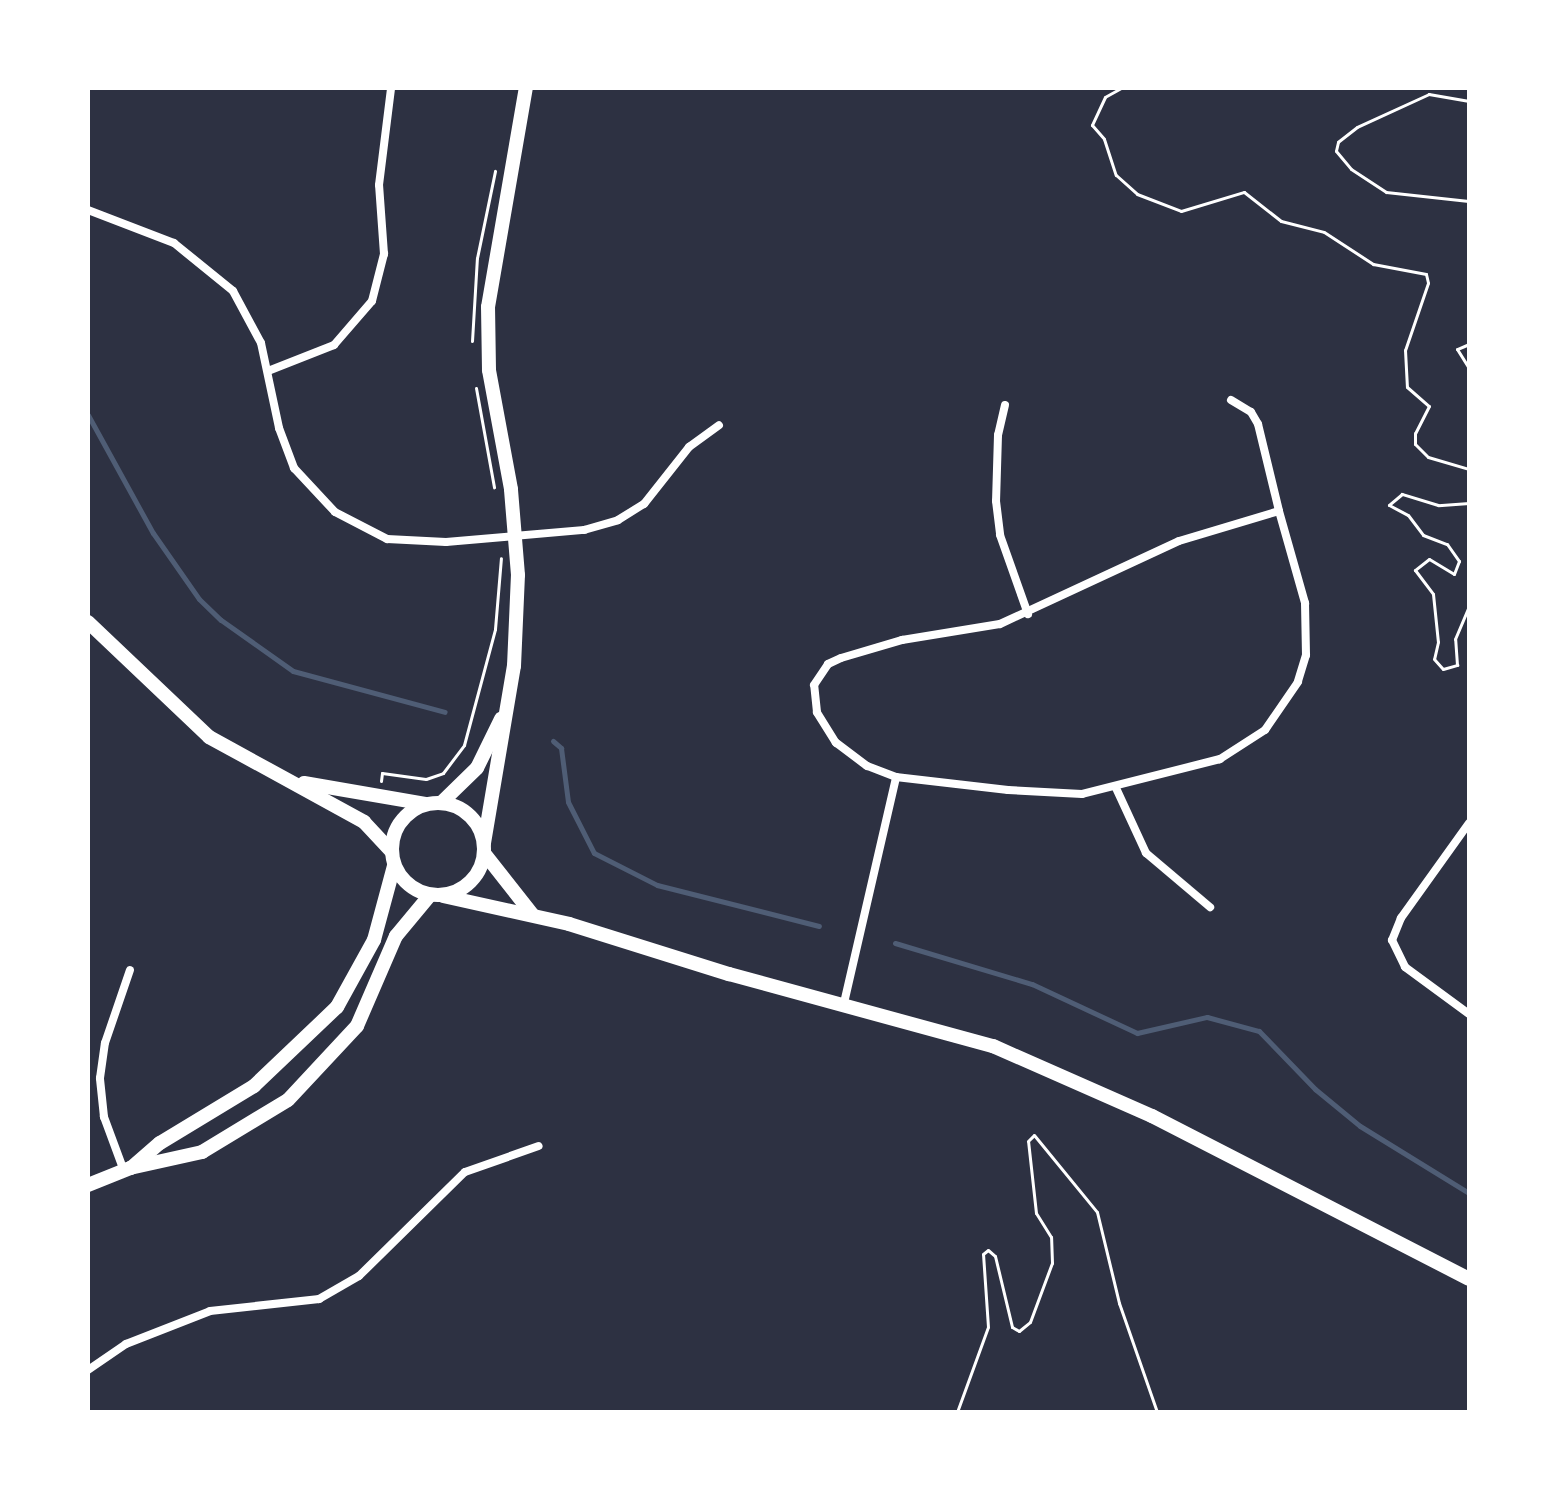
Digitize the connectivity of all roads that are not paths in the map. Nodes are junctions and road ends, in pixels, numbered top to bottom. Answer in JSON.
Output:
{"nodes":[{"id":1,"x":391,"y":88,"type":"edge"},
{"id":2,"x":526,"y":88,"type":"edge"},
{"id":3,"x":88,"y":210,"type":"edge"},
{"id":4,"x":268,"y":371,"type":"junction"},
{"id":5,"x":1231,"y":400,"type":"dead end"},
{"id":6,"x":1005,"y":405,"type":"dead end"},
{"id":7,"x":719,"y":425,"type":"dead end"},
{"id":8,"x":1279,"y":511,"type":"junction"},
{"id":9,"x":518,"y":536,"type":"junction"},
{"id":10,"x":1028,"y":614,"type":"junction"},
{"id":11,"x":88,"y":622,"type":"edge"},
{"id":12,"x":508,"y":705,"type":"junction"},
{"id":13,"x":896,"y":777,"type":"junction"},
{"id":14,"x":289,"y":780,"type":"junction"},
{"id":15,"x":1116,"y":788,"type":"junction"},
{"id":16,"x":433,"y":804,"type":"junction"},
{"id":17,"x":1469,"y":823,"type":"edge"},
{"id":18,"x":484,"y":848,"type":"junction"},
{"id":19,"x":393,"y":858,"type":"junction"},
{"id":20,"x":437,"y":896,"type":"junction"},
{"id":21,"x":1210,"y":907,"type":"dead end"},
{"id":22,"x":532,"y":914,"type":"junction"},
{"id":23,"x":130,"y":970,"type":"dead end"},
{"id":24,"x":844,"y":1003,"type":"junction"},
{"id":25,"x":1469,"y":1014,"type":"edge"},
{"id":26,"x":539,"y":1146,"type":"dead end"},
{"id":27,"x":127,"y":1169,"type":"junction"},
{"id":28,"x":88,"y":1185,"type":"edge"},
{"id":29,"x":1469,"y":1279,"type":"edge"},
{"id":30,"x":88,"y":1370,"type":"edge"}],
"edges":[{"from":1,"to":4,"type":"street"},
{"from":2,"to":9,"type":"main road"},
{"from":3,"to":4,"type":"street"},
{"from":4,"to":9,"type":"street"},
{"from":5,"to":8,"type":"street"},
{"from":6,"to":10,"type":"street"},
{"from":7,"to":9,"type":"street"},
{"from":8,"to":10,"type":"street"},
{"from":8,"to":15,"type":"street"},
{"from":9,"to":12,"type":"main road"},
{"from":10,"to":13,"type":"street"},
{"from":11,"to":14,"type":"main road"},
{"from":12,"to":16,"type":"main road"},
{"from":12,"to":18,"type":"main road"},
{"from":13,"to":15,"type":"street"},
{"from":13,"to":24,"type":"street"},
{"from":14,"to":16,"type":"main road"},
{"from":14,"to":19,"type":"main road"},
{"from":15,"to":21,"type":"street"},
{"from":16,"to":18,"type":"main road"},
{"from":16,"to":19,"type":"main road"},
{"from":17,"to":25,"type":"street"},
{"from":18,"to":20,"type":"main road"},
{"from":18,"to":22,"type":"main road"},
{"from":19,"to":20,"type":"main road"},
{"from":19,"to":27,"type":"main road"},
{"from":20,"to":22,"type":"main road"},
{"from":20,"to":27,"type":"main road"},
{"from":22,"to":24,"type":"main road"},
{"from":23,"to":27,"type":"street"},
{"from":24,"to":29,"type":"main road"},
{"from":26,"to":30,"type":"street"},
{"from":27,"to":28,"type":"main road"}]}
